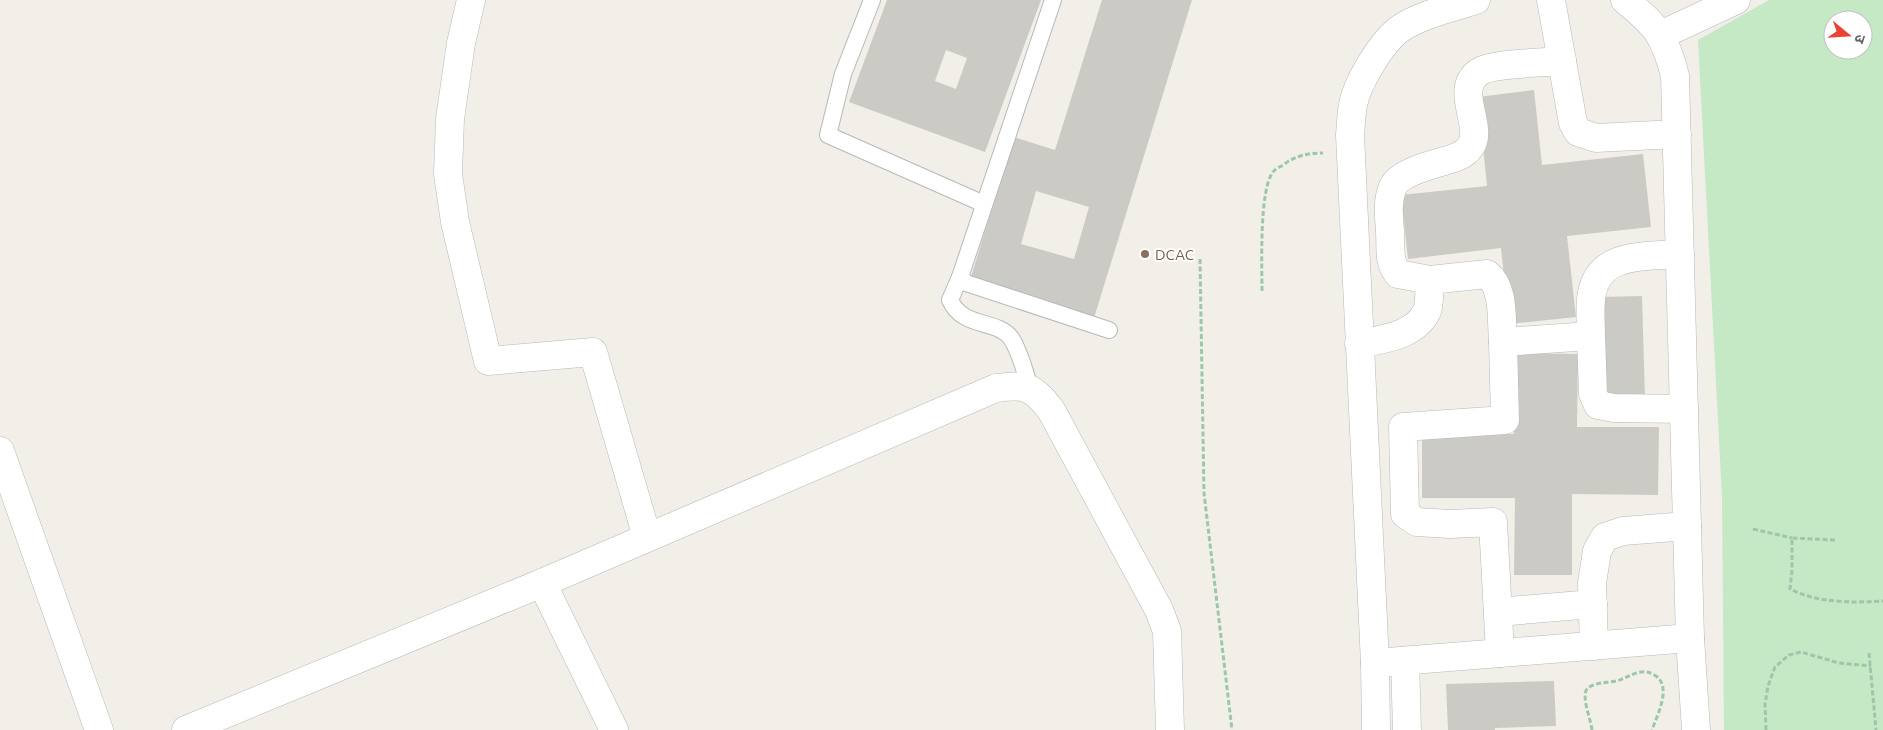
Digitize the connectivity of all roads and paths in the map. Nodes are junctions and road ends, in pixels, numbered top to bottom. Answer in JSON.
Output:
{"nodes":[{"id":1,"x":471,"y":0,"type":"edge"},
{"id":2,"x":872,"y":0,"type":"edge"},
{"id":3,"x":1053,"y":0,"type":"edge"},
{"id":4,"x":1476,"y":0,"type":"edge"},
{"id":5,"x":1551,"y":0,"type":"edge"},
{"id":6,"x":1625,"y":0,"type":"edge"},
{"id":7,"x":1736,"y":0,"type":"edge"},
{"id":8,"x":1661,"y":34,"type":"junction"},
{"id":9,"x":1562,"y":62,"type":"junction"},
{"id":10,"x":1677,"y":134,"type":"junction"},
{"id":11,"x":1351,"y":154,"type":"junction"},
{"id":12,"x":984,"y":204,"type":"junction"},
{"id":13,"x":1680,"y":254,"type":"junction"},
{"id":14,"x":1200,"y":259,"type":"dead end"},
{"id":15,"x":960,"y":277,"type":"junction"},
{"id":16,"x":1430,"y":280,"type":"junction"},
{"id":17,"x":1262,"y":291,"type":"dead end"},
{"id":18,"x":1109,"y":330,"type":"dead end"},
{"id":19,"x":1590,"y":336,"type":"junction"},
{"id":20,"x":1503,"y":342,"type":"junction"},
{"id":21,"x":1359,"y":344,"type":"junction"},
{"id":22,"x":1031,"y":390,"type":"junction"},
{"id":23,"x":1684,"y":409,"type":"junction"},
{"id":24,"x":0,"y":451,"type":"edge"},
{"id":25,"x":1687,"y":526,"type":"junction"},
{"id":26,"x":1753,"y":529,"type":"dead end"},
{"id":27,"x":647,"y":538,"type":"junction"},
{"id":28,"x":1792,"y":538,"type":"junction"},
{"id":29,"x":1835,"y":540,"type":"dead end"},
{"id":30,"x":542,"y":582,"type":"junction"},
{"id":31,"x":1883,"y":601,"type":"edge"},
{"id":32,"x":1593,"y":604,"type":"junction"},
{"id":33,"x":1498,"y":612,"type":"junction"},
{"id":34,"x":1690,"y":638,"type":"junction"},
{"id":35,"x":1594,"y":646,"type":"junction"},
{"id":36,"x":1500,"y":653,"type":"junction"},
{"id":37,"x":1870,"y":653,"type":"dead end"},
{"id":38,"x":1405,"y":661,"type":"junction"},
{"id":39,"x":1375,"y":663,"type":"junction"},
{"id":40,"x":1870,"y":666,"type":"junction"},
{"id":41,"x":99,"y":730,"type":"edge"},
{"id":42,"x":186,"y":730,"type":"edge"},
{"id":43,"x":614,"y":730,"type":"edge"},
{"id":44,"x":1170,"y":730,"type":"edge"},
{"id":45,"x":1232,"y":730,"type":"edge"},
{"id":46,"x":1376,"y":730,"type":"edge"},
{"id":47,"x":1407,"y":730,"type":"edge"},
{"id":48,"x":1592,"y":730,"type":"edge"},
{"id":49,"x":1652,"y":730,"type":"edge"},
{"id":50,"x":1696,"y":730,"type":"edge"},
{"id":51,"x":1766,"y":730,"type":"edge"},
{"id":52,"x":1876,"y":730,"type":"edge"}],
"edges":[{"from":1,"to":27,"type":"street"},
{"from":2,"to":12,"type":"lane"},
{"from":3,"to":12,"type":"lane"},
{"from":4,"to":11,"type":"street"},
{"from":5,"to":9,"type":"street"},
{"from":6,"to":8,"type":"street"},
{"from":7,"to":8,"type":"street"},
{"from":8,"to":10,"type":"street"},
{"from":9,"to":10,"type":"street"},
{"from":9,"to":16,"type":"street"},
{"from":10,"to":13,"type":"street"},
{"from":11,"to":17,"type":"path"},
{"from":11,"to":21,"type":"street"},
{"from":12,"to":15,"type":"lane"},
{"from":13,"to":19,"type":"street"},
{"from":13,"to":23,"type":"street"},
{"from":14,"to":45,"type":"path"},
{"from":15,"to":18,"type":"lane"},
{"from":15,"to":22,"type":"lane"},
{"from":16,"to":20,"type":"street"},
{"from":16,"to":21,"type":"street"},
{"from":19,"to":20,"type":"street"},
{"from":19,"to":23,"type":"street"},
{"from":20,"to":33,"type":"street"},
{"from":21,"to":39,"type":"street"},
{"from":22,"to":27,"type":"street"},
{"from":22,"to":44,"type":"street"},
{"from":23,"to":25,"type":"street"},
{"from":24,"to":41,"type":"street"},
{"from":25,"to":32,"type":"street"},
{"from":25,"to":34,"type":"street"},
{"from":26,"to":28,"type":"path"},
{"from":27,"to":30,"type":"street"},
{"from":28,"to":29,"type":"path"},
{"from":28,"to":31,"type":"path"},
{"from":30,"to":42,"type":"street"},
{"from":30,"to":43,"type":"street"},
{"from":32,"to":33,"type":"street"},
{"from":32,"to":35,"type":"street"},
{"from":33,"to":36,"type":"street"},
{"from":34,"to":35,"type":"street"},
{"from":34,"to":50,"type":"street"},
{"from":35,"to":36,"type":"street"},
{"from":36,"to":38,"type":"street"},
{"from":37,"to":40,"type":"path"},
{"from":38,"to":39,"type":"street"},
{"from":38,"to":47,"type":"street"},
{"from":39,"to":46,"type":"street"},
{"from":40,"to":51,"type":"path"},
{"from":40,"to":52,"type":"path"},
{"from":48,"to":49,"type":"path"}]}
